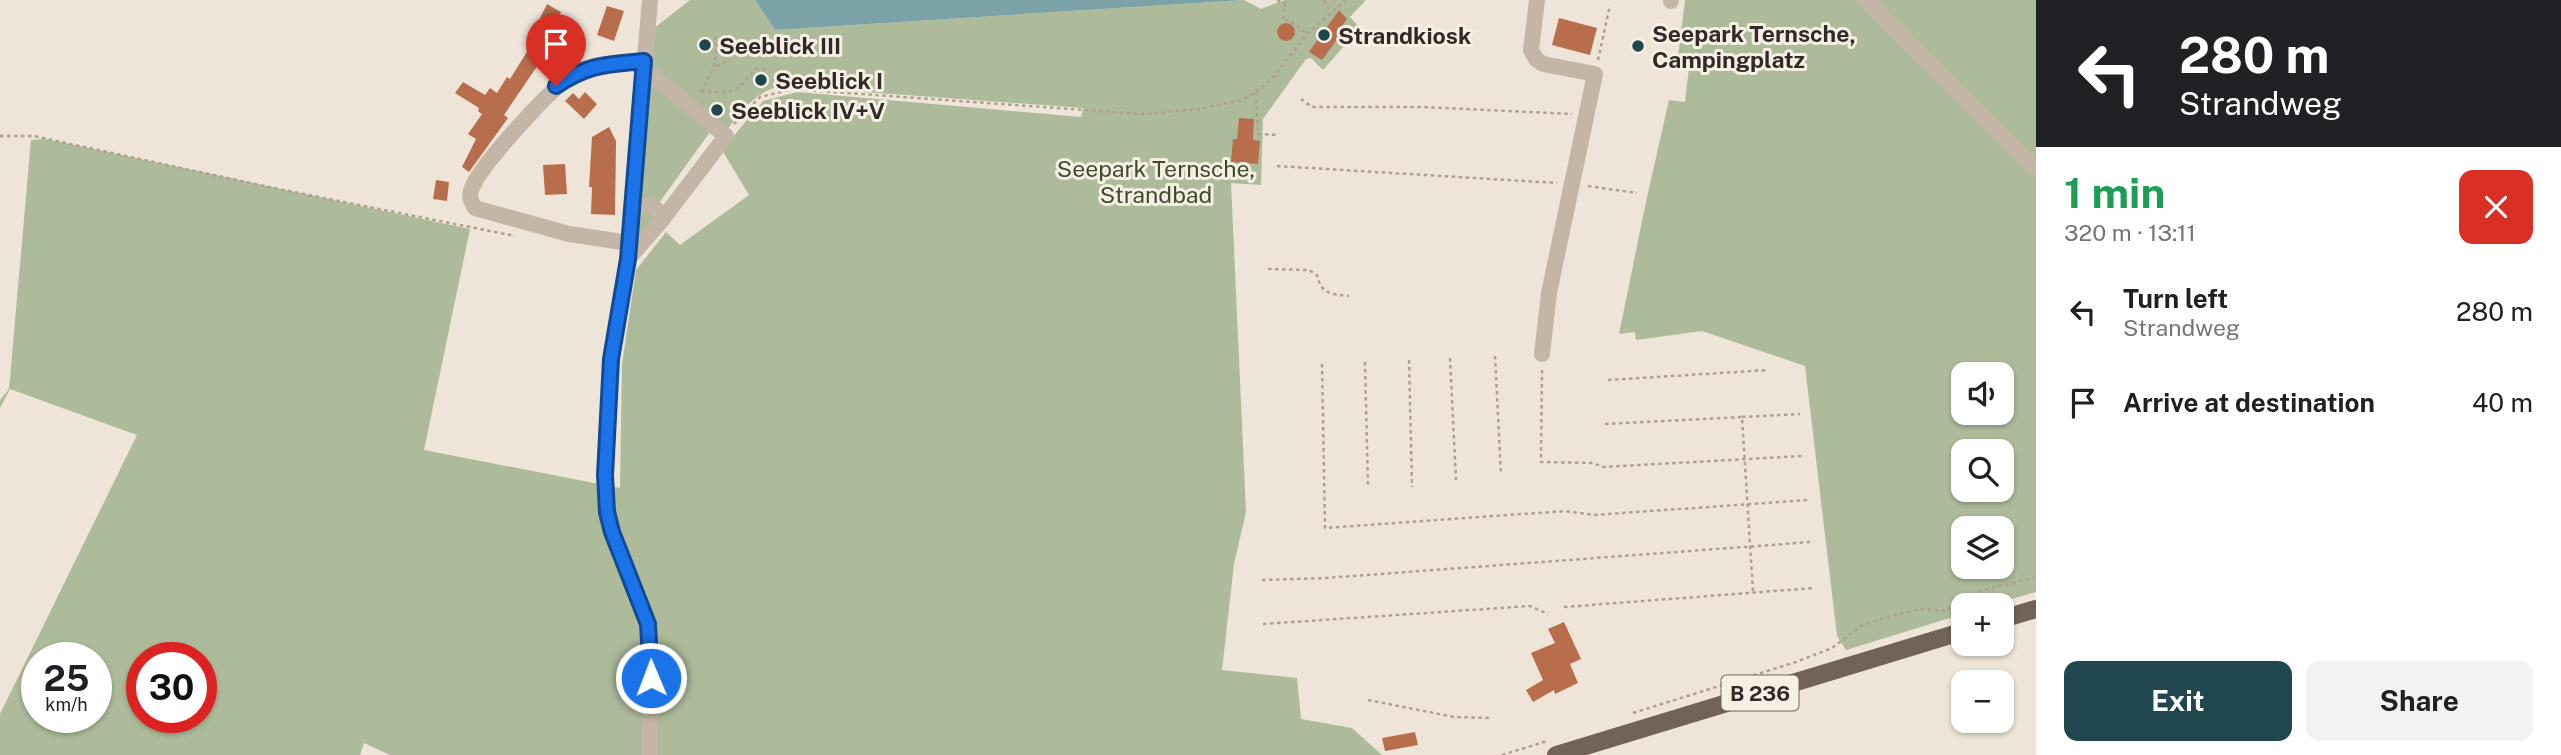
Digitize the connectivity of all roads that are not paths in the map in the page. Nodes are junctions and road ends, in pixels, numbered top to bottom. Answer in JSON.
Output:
{"nodes":[{"id":1,"x":650,"y":0,"type":"edge"},
{"id":2,"x":1538,"y":0,"type":"edge"},
{"id":3,"x":1866,"y":0,"type":"edge"},
{"id":4,"x":643,"y":67,"type":"junction"},
{"id":5,"x":2036,"y":169,"type":"edge"},
{"id":6,"x":631,"y":209,"type":"junction"},
{"id":7,"x":662,"y":220,"type":"junction"},
{"id":8,"x":629,"y":251,"type":"junction"},
{"id":9,"x":1542,"y":354,"type":"road end"},
{"id":10,"x":2036,"y":609,"type":"edge"},
{"id":11,"x":2014,"y":615,"type":"edge"},
{"id":12,"x":1951,"y":635,"type":"edge"},
{"id":13,"x":1554,"y":747,"type":"edge"},
{"id":14,"x":1597,"y":749,"type":"edge"},
{"id":15,"x":650,"y":755,"type":"edge"}],
"edges":[{"from":1,"to":4,"type":"street"},
{"from":2,"to":9,"type":"street"},
{"from":3,"to":5,"type":"street"},
{"from":4,"to":6,"type":"street"},
{"from":4,"to":7,"type":"street"},
{"from":4,"to":8,"type":"street"},
{"from":6,"to":7,"type":"street"},
{"from":6,"to":8,"type":"street"},
{"from":7,"to":8,"type":"street"},
{"from":8,"to":15,"type":"street"},
{"from":10,"to":11,"type":"main road"},
{"from":12,"to":14,"type":"main road","number":"B 236"},
{"from":13,"to":14,"type":"main road","number":"B 236"}]}
